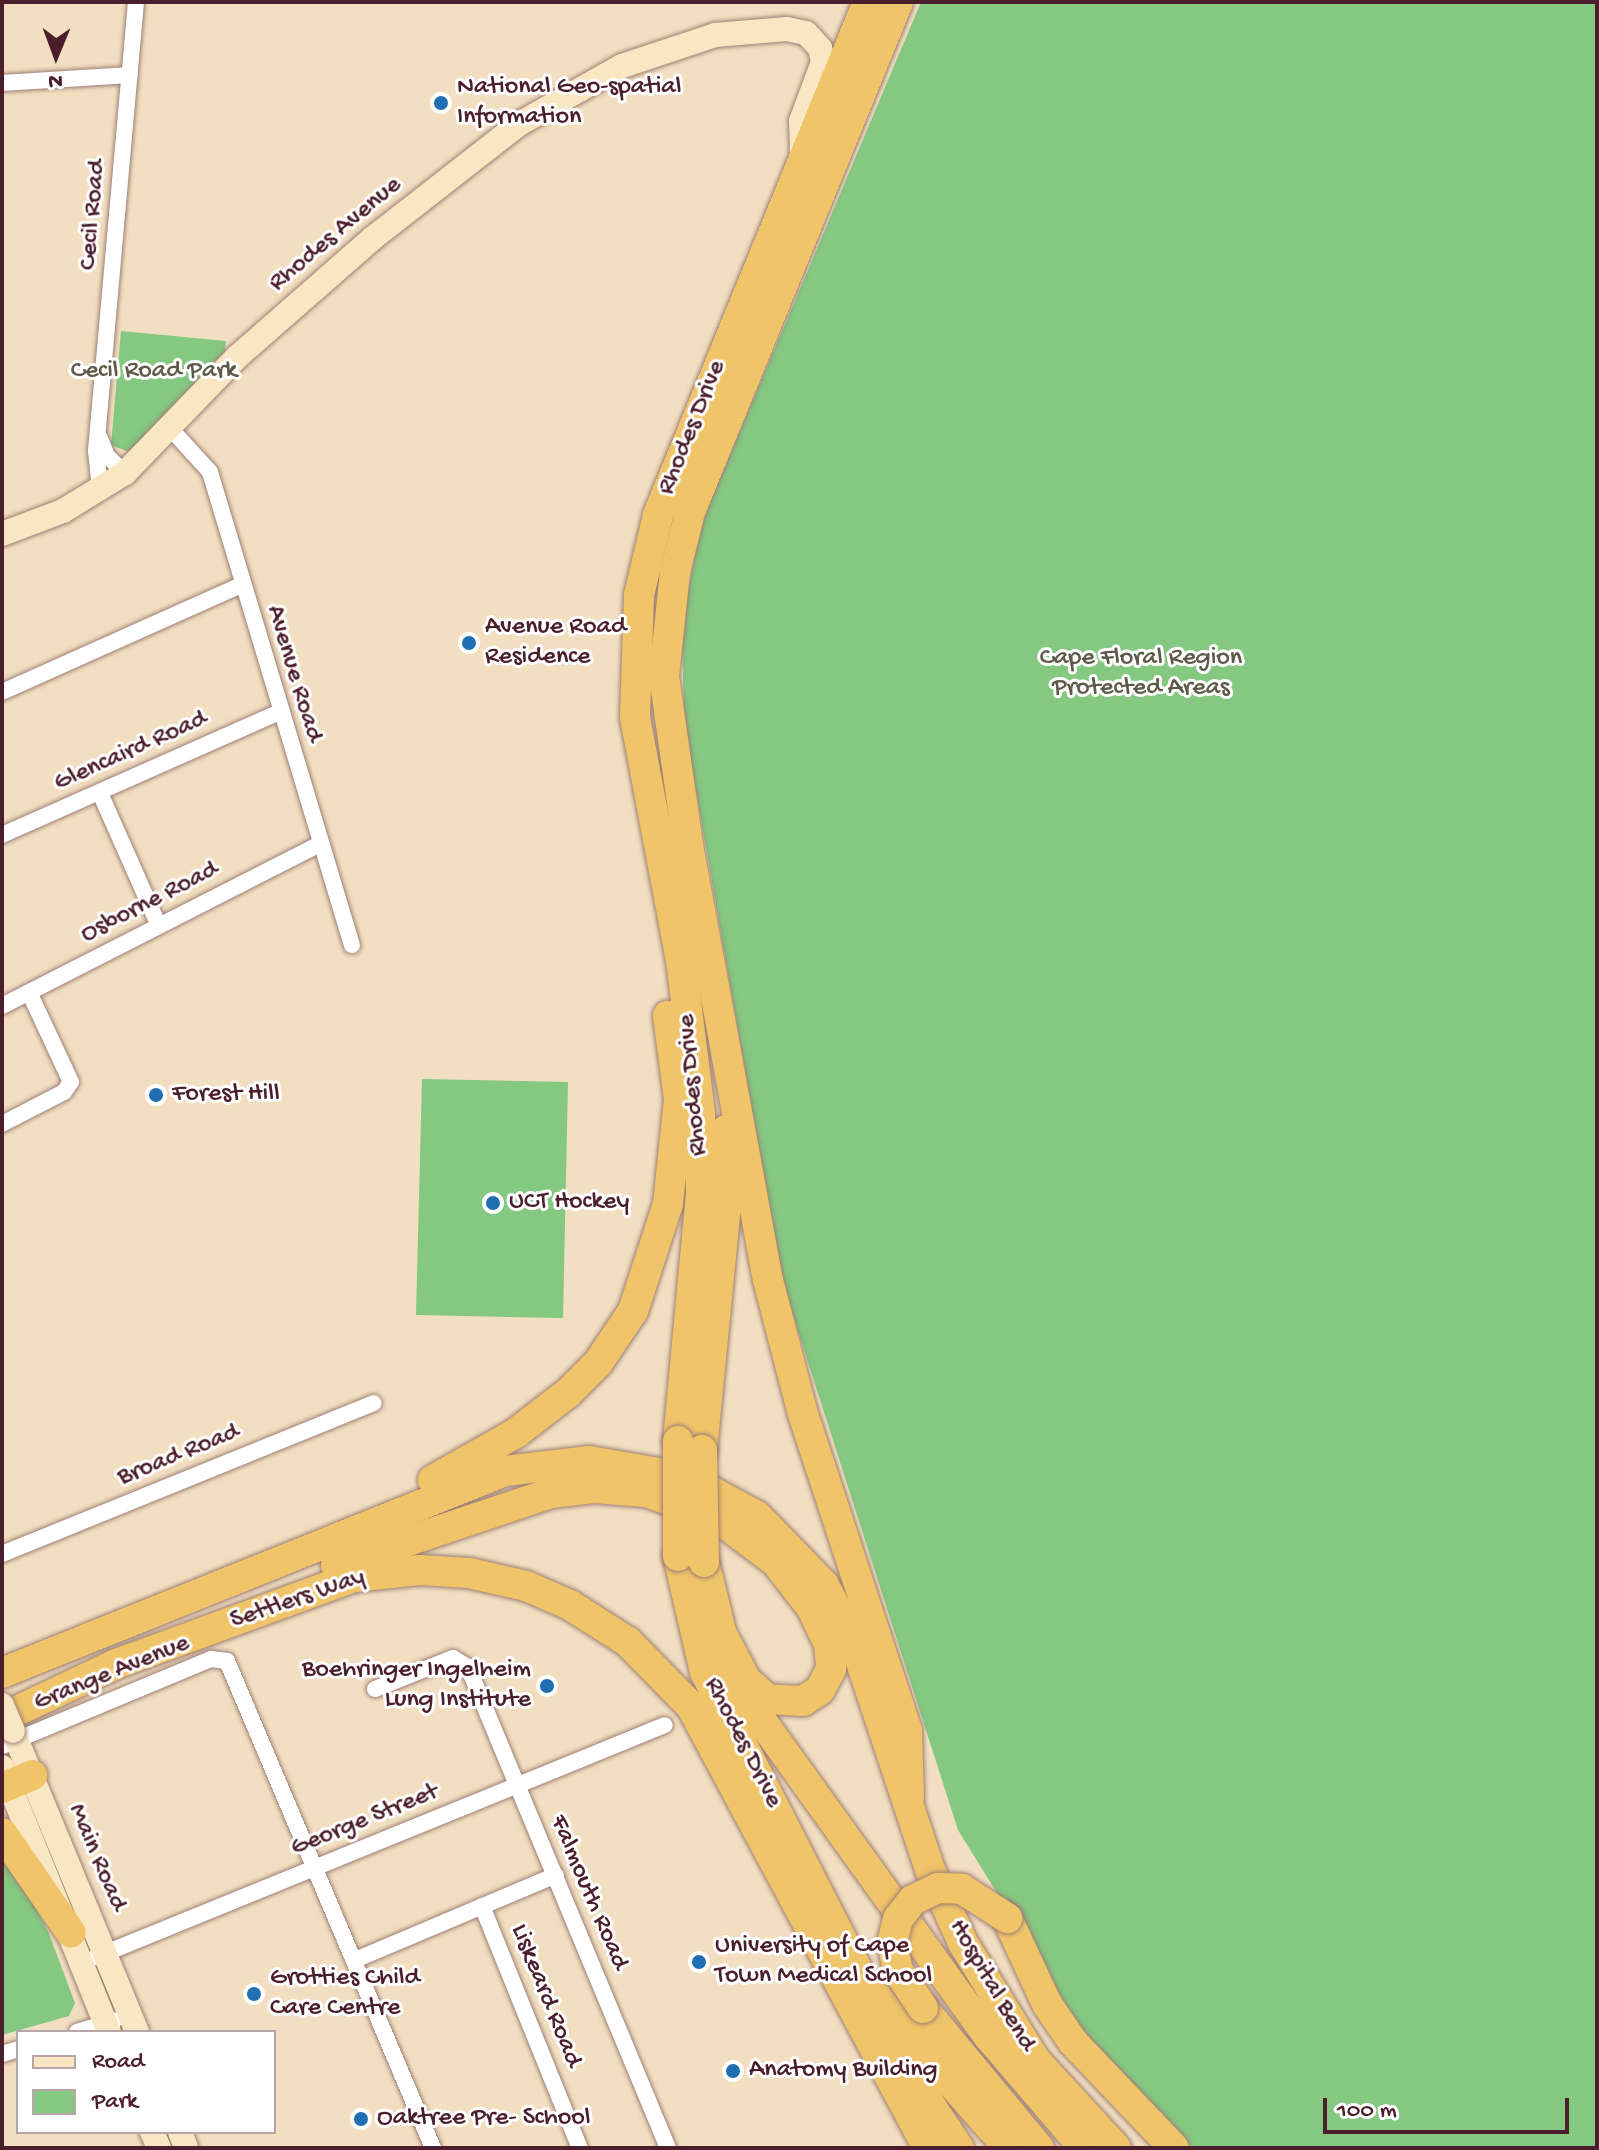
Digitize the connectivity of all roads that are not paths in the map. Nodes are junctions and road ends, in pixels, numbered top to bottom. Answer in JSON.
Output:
{"nodes":[{"id":1,"x":136,"y":2,"type":"edge"},
{"id":2,"x":868,"y":2,"type":"edge"},
{"id":3,"x":898,"y":2,"type":"edge"},
{"id":4,"x":130,"y":75,"type":"junction"},
{"id":5,"x":2,"y":83,"type":"edge"},
{"id":6,"x":802,"y":160,"type":"junction"},
{"id":7,"x":171,"y":429,"type":"junction"},
{"id":8,"x":99,"y":432,"type":"junction"},
{"id":9,"x":125,"y":473,"type":"junction"},
{"id":10,"x":100,"y":489,"type":"junction"},
{"id":11,"x":2,"y":534,"type":"edge"},
{"id":12,"x":241,"y":585,"type":"junction"},
{"id":13,"x":2,"y":692,"type":"edge"},
{"id":14,"x":279,"y":712,"type":"junction"},
{"id":15,"x":100,"y":793,"type":"junction"},
{"id":16,"x":649,"y":795,"type":"junction"},
{"id":17,"x":2,"y":835,"type":"edge"},
{"id":18,"x":320,"y":844,"type":"junction"},
{"id":19,"x":159,"y":926,"type":"junction"},
{"id":20,"x":352,"y":945,"type":"dead end"},
{"id":21,"x":29,"y":992,"type":"junction"},
{"id":22,"x":2,"y":1006,"type":"edge"},
{"id":23,"x":720,"y":1028,"type":"junction"},
{"id":24,"x":2,"y":1124,"type":"edge"},
{"id":25,"x":374,"y":1403,"type":"dead end"},
{"id":26,"x":690,"y":1445,"type":"junction"},
{"id":27,"x":354,"y":1530,"type":"junction"},
{"id":28,"x":2,"y":1554,"type":"edge"},
{"id":29,"x":708,"y":1631,"type":"junction"},
{"id":30,"x":116,"y":1664,"type":"junction"},
{"id":31,"x":2,"y":1673,"type":"edge"},
{"id":32,"x":375,"y":1689,"type":"dead end"},
{"id":33,"x":2,"y":1705,"type":"edge"},
{"id":34,"x":665,"y":1725,"type":"dead end"},
{"id":35,"x":8,"y":1734,"type":"edge"},
{"id":36,"x":11,"y":1778,"type":"edge"},
{"id":37,"x":517,"y":1786,"type":"junction"},
{"id":38,"x":909,"y":1797,"type":"junction"},
{"id":39,"x":2,"y":1833,"type":"edge"},
{"id":40,"x":848,"y":1838,"type":"junction"},
{"id":41,"x":317,"y":1867,"type":"junction"},
{"id":42,"x":556,"y":1875,"type":"junction"},
{"id":43,"x":70,"y":1899,"type":"junction"},
{"id":44,"x":482,"y":1906,"type":"junction"},
{"id":45,"x":71,"y":1933,"type":"junction"},
{"id":46,"x":94,"y":1958,"type":"junction"},
{"id":47,"x":355,"y":1960,"type":"junction"},
{"id":48,"x":134,"y":2024,"type":"edge"},
{"id":49,"x":107,"y":2028,"type":"edge"},
{"id":50,"x":429,"y":2147,"type":"edge"},
{"id":51,"x":580,"y":2148,"type":"edge"},
{"id":52,"x":668,"y":2148,"type":"edge"},
{"id":53,"x":928,"y":2148,"type":"edge"},
{"id":54,"x":959,"y":2148,"type":"edge"},
{"id":55,"x":1009,"y":2148,"type":"edge"},
{"id":56,"x":1039,"y":2148,"type":"edge"},
{"id":57,"x":1062,"y":2148,"type":"edge"},
{"id":58,"x":1084,"y":2148,"type":"edge"},
{"id":59,"x":1116,"y":2148,"type":"edge"},
{"id":60,"x":1174,"y":2148,"type":"edge"}],
"edges":[{"from":1,"to":4,"type":"street","name":"Cecil Road"},
{"from":2,"to":6,"type":"highway","name":"Rhodes Drive"},
{"from":3,"to":23,"type":"highway","name":"Rhodes Drive"},
{"from":4,"to":5,"type":"street"},
{"from":4,"to":8,"type":"street","name":"Cecil Road"},
{"from":6,"to":7,"type":"street","name":"Rhodes Avenue"},
{"from":6,"to":16,"type":"highway","name":"Rhodes Drive"},
{"from":7,"to":9,"type":"street","name":"Rhodes Avenue"},
{"from":7,"to":12,"type":"street","name":"Avenue Road"},
{"from":8,"to":9,"type":"street"},
{"from":8,"to":10,"type":"street","name":"Cecil Road"},
{"from":9,"to":10,"type":"street","name":"Rhodes Avenue"},
{"from":10,"to":11,"type":"street","name":"Rhodes Avenue"},
{"from":12,"to":13,"type":"street"},
{"from":12,"to":14,"type":"street","name":"Avenue Road"},
{"from":14,"to":15,"type":"street","name":"Glencaird Road"},
{"from":14,"to":18,"type":"street","name":"Avenue Road"},
{"from":15,"to":17,"type":"street","name":"Glencaird Road"},
{"from":15,"to":19,"type":"street"},
{"from":16,"to":26,"type":"highway","name":"Rhodes Drive"},
{"from":16,"to":27,"type":"highway"},
{"from":18,"to":19,"type":"street","name":"Osborne Road"},
{"from":18,"to":20,"type":"street","name":"Avenue Road"},
{"from":19,"to":21,"type":"street","name":"Osborne Road"},
{"from":21,"to":22,"type":"street","name":"Osborne Road"},
{"from":21,"to":24,"type":"street"},
{"from":23,"to":26,"type":"highway"},
{"from":23,"to":38,"type":"highway","name":"Rhodes Drive"},
{"from":25,"to":28,"type":"street","name":"Broad Road"},
{"from":26,"to":29,"type":"highway","name":"Rhodes Drive","bridge":true},
{"from":27,"to":31,"type":"highway","name":"Settlers Way"},
{"from":27,"to":38,"type":"highway","name":"Settlers Way"},
{"from":29,"to":30,"type":"highway"},
{"from":29,"to":40,"type":"highway"},
{"from":29,"to":54,"type":"highway","name":"Rhodes Drive"},
{"from":29,"to":55,"type":"highway"},
{"from":30,"to":35,"type":"highway","name":"Settlers Way"},
{"from":30,"to":53,"type":"highway","name":"Settlers Way"},
{"from":32,"to":37,"type":"street","name":"Falmouth Road"},
{"from":33,"to":35,"type":"street","name":"Main Road","bridge":true},
{"from":34,"to":37,"type":"street","name":"George Street"},
{"from":35,"to":36,"type":"street","name":"Main Road"},
{"from":35,"to":41,"type":"street","name":"Grange Avenue"},
{"from":36,"to":43,"type":"street","name":"Main Road"},
{"from":37,"to":41,"type":"street","name":"George Street"},
{"from":37,"to":42,"type":"street","name":"Falmouth Road"},
{"from":38,"to":59,"type":"highway","name":"Hospital Bend"},
{"from":39,"to":45,"type":"highway"},
{"from":40,"to":57,"type":"highway"},
{"from":40,"to":58,"type":"highway"},
{"from":41,"to":46,"type":"street","name":"George Street"},
{"from":41,"to":47,"type":"street"},
{"from":42,"to":44,"type":"street","name":"Liskeard Road"},
{"from":42,"to":52,"type":"street","name":"Falmouth Road"},
{"from":43,"to":45,"type":"street","name":"Main Road"},
{"from":43,"to":46,"type":"street","name":"Main Road"},
{"from":44,"to":47,"type":"street","name":"Liskeard Road"},
{"from":44,"to":51,"type":"street","name":"Liskeard Road"},
{"from":45,"to":46,"type":"street","name":"Main Road"},
{"from":46,"to":48,"type":"street","name":"Main Road"},
{"from":46,"to":49,"type":"street","name":"Main Road"},
{"from":47,"to":50,"type":"street"},
{"from":48,"to":49,"type":"street"},
{"from":56,"to":60,"type":"highway","bridge":true}]}
